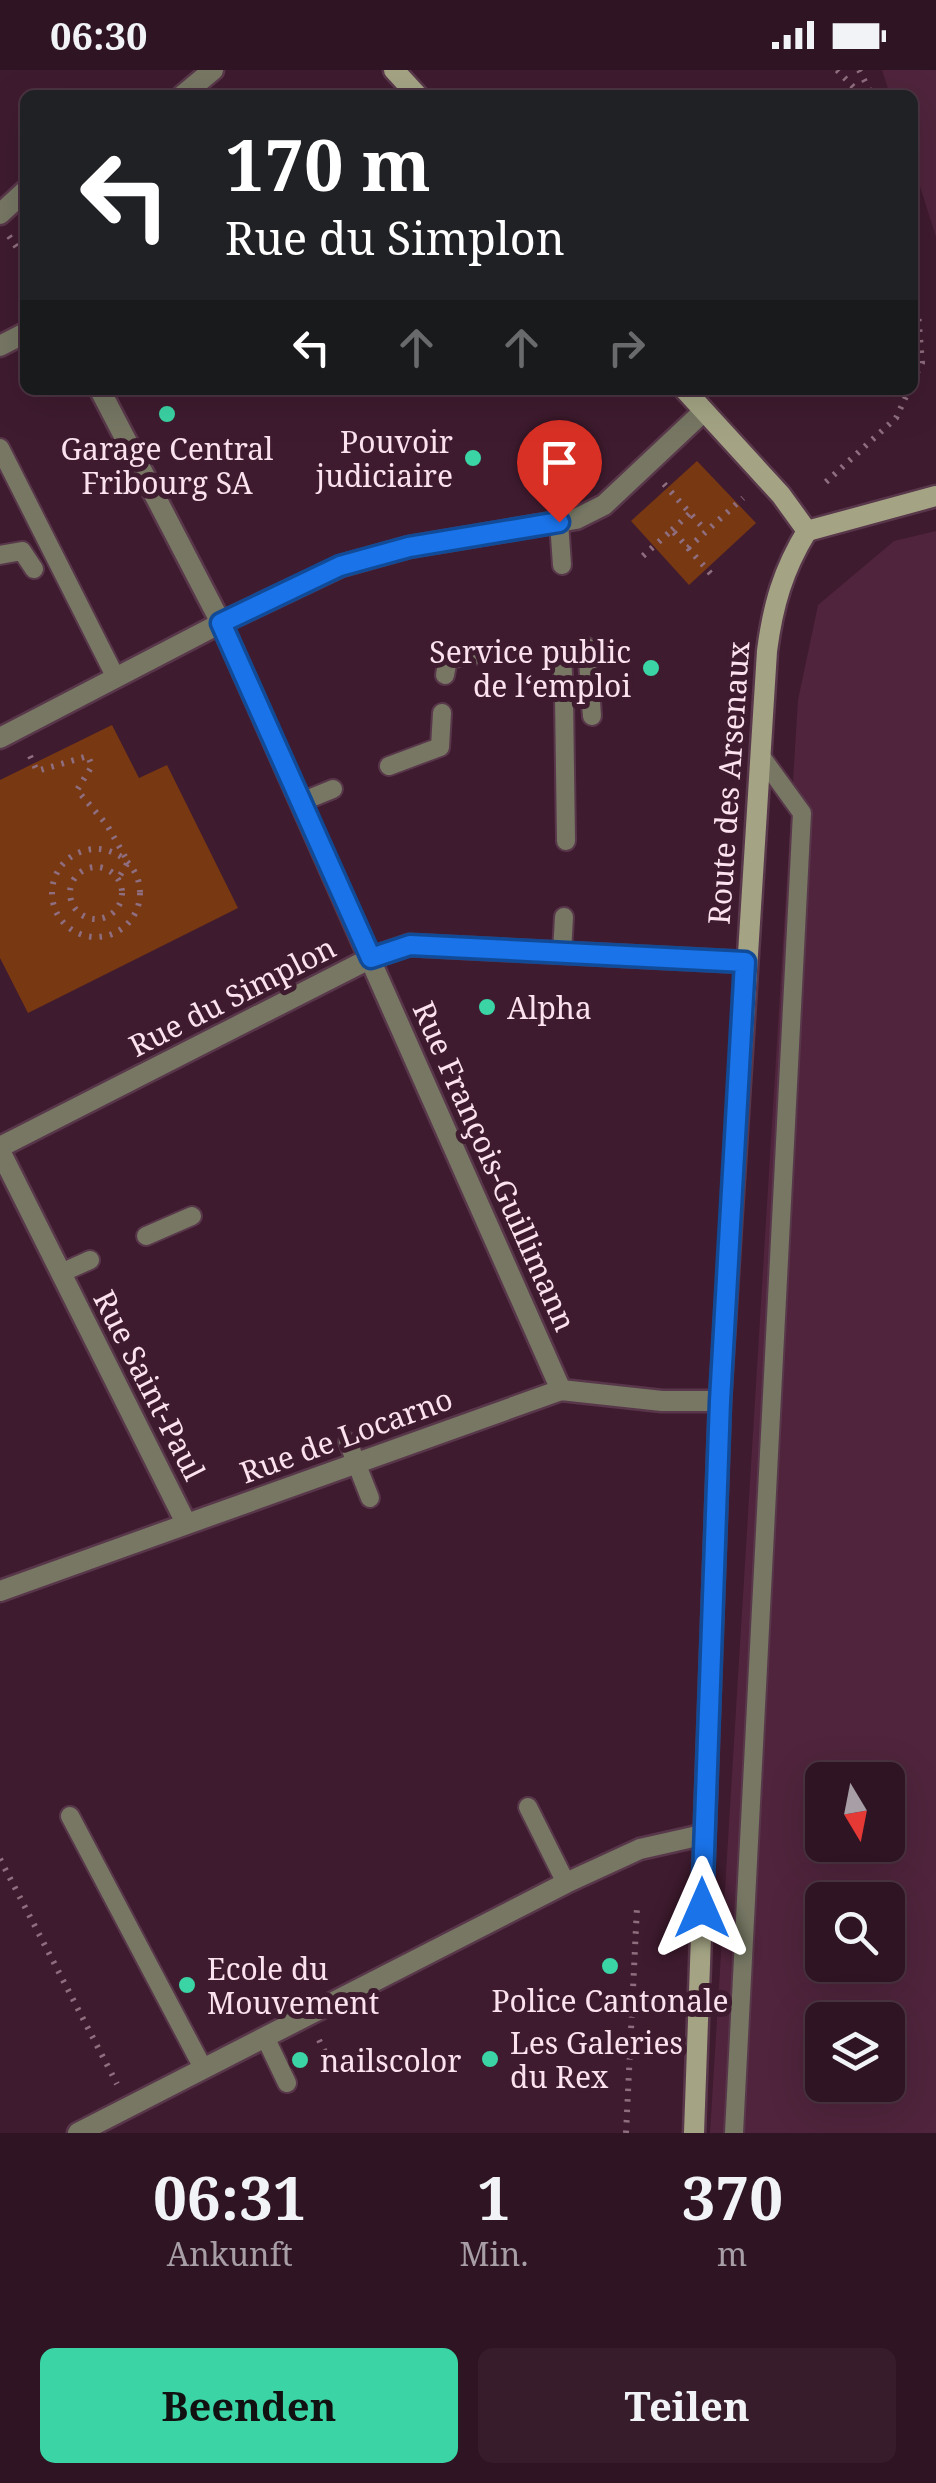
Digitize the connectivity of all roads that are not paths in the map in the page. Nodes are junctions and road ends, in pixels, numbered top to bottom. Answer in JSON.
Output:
{"nodes":[{"id":1,"x":214,"y":70,"type":"edge"},
{"id":2,"x":394,"y":70,"type":"edge"},
{"id":3,"x":189,"y":90,"type":"edge"},
{"id":4,"x":412,"y":90,"type":"edge"},
{"id":5,"x":20,"y":196,"type":"edge"},
{"id":6,"x":0,"y":214,"type":"edge"},
{"id":7,"x":103,"y":395,"type":"edge"},
{"id":8,"x":690,"y":395,"type":"edge"},
{"id":9,"x":704,"y":411,"type":"junction"},
{"id":10,"x":2,"y":459,"type":"edge"},
{"id":11,"x":936,"y":496,"type":"edge"},
{"id":12,"x":559,"y":522,"type":"junction"},
{"id":13,"x":806,"y":530,"type":"junction"},
{"id":14,"x":0,"y":555,"type":"edge"},
{"id":15,"x":562,"y":565,"type":"dead end"},
{"id":16,"x":34,"y":569,"type":"dead end"},
{"id":17,"x":221,"y":623,"type":"junction"},
{"id":18,"x":586,"y":647,"type":"dead end"},
{"id":19,"x":486,"y":653,"type":"dead end"},
{"id":20,"x":562,"y":655,"type":"dead end"},
{"id":21,"x":445,"y":675,"type":"dead end"},
{"id":22,"x":563,"y":675,"type":"dead end"},
{"id":23,"x":116,"y":678,"type":"junction"},
{"id":24,"x":564,"y":696,"type":"dead end"},
{"id":25,"x":442,"y":713,"type":"dead end"},
{"id":26,"x":592,"y":716,"type":"dead end"},
{"id":27,"x":0,"y":738,"type":"edge"},
{"id":28,"x":760,"y":755,"type":"junction"},
{"id":29,"x":390,"y":766,"type":"dead end"},
{"id":30,"x":333,"y":788,"type":"dead end"},
{"id":31,"x":301,"y":802,"type":"junction"},
{"id":32,"x":566,"y":841,"type":"dead end"},
{"id":33,"x":564,"y":917,"type":"dead end"},
{"id":34,"x":562,"y":952,"type":"junction"},
{"id":35,"x":371,"y":958,"type":"junction"},
{"id":36,"x":745,"y":962,"type":"junction"},
{"id":37,"x":0,"y":1149,"type":"edge"},
{"id":38,"x":192,"y":1216,"type":"dead end"},
{"id":39,"x":146,"y":1236,"type":"dead end"},
{"id":40,"x":90,"y":1260,"type":"dead end"},
{"id":41,"x":61,"y":1273,"type":"junction"},
{"id":42,"x":561,"y":1390,"type":"junction"},
{"id":43,"x":720,"y":1401,"type":"junction"},
{"id":44,"x":348,"y":1442,"type":"dead end"},
{"id":45,"x":349,"y":1466,"type":"junction"},
{"id":46,"x":370,"y":1498,"type":"dead end"},
{"id":47,"x":186,"y":1523,"type":"junction"},
{"id":48,"x":0,"y":1591,"type":"edge"},
{"id":49,"x":528,"y":1806,"type":"dead end"},
{"id":50,"x":70,"y":1816,"type":"dead end"},
{"id":51,"x":702,"y":1835,"type":"junction"},
{"id":52,"x":566,"y":1883,"type":"junction"},
{"id":53,"x":264,"y":2037,"type":"junction"},
{"id":54,"x":203,"y":2068,"type":"junction"},
{"id":55,"x":287,"y":2083,"type":"dead end"},
{"id":56,"x":78,"y":2133,"type":"edge"},
{"id":57,"x":694,"y":2133,"type":"edge"},
{"id":58,"x":734,"y":2133,"type":"edge"}],
"edges":[{"from":1,"to":3,"type":"street"},
{"from":2,"to":4,"type":"main road"},
{"from":5,"to":6,"type":"street"},
{"from":7,"to":17,"type":"street","name":"Rue François-Guillimann"},
{"from":8,"to":9,"type":"main road"},
{"from":9,"to":12,"type":"street"},
{"from":9,"to":13,"type":"main road"},
{"from":10,"to":23,"type":"lane"},
{"from":11,"to":13,"type":"main road"},
{"from":12,"to":15,"type":"lane"},
{"from":12,"to":17,"type":"street"},
{"from":13,"to":28,"type":"main road","name":"Route des Arsenaux"},
{"from":14,"to":16,"type":"lane"},
{"from":17,"to":23,"type":"street"},
{"from":17,"to":31,"type":"street","name":"Rue François-Guillimann"},
{"from":18,"to":26,"type":"lane"},
{"from":19,"to":21,"type":"lane"},
{"from":20,"to":22,"type":"lane"},
{"from":23,"to":27,"type":"street"},
{"from":24,"to":32,"type":"lane"},
{"from":25,"to":29,"type":"lane"},
{"from":28,"to":36,"type":"main road","name":"Route des Arsenaux"},
{"from":28,"to":58,"type":"lane"},
{"from":30,"to":31,"type":"lane"},
{"from":31,"to":35,"type":"street","name":"Rue François-Guillimann"},
{"from":33,"to":34,"type":"lane"},
{"from":34,"to":35,"type":"street","name":"Rue du Simplon"},
{"from":34,"to":36,"type":"street","name":"Rue du Simplon"},
{"from":35,"to":37,"type":"street","name":"Rue du Simplon"},
{"from":35,"to":42,"type":"street","name":"Rue François-Guillimann"},
{"from":36,"to":43,"type":"main road","name":"Route des Arsenaux"},
{"from":37,"to":41,"type":"street","name":"Rue Saint-Paul"},
{"from":38,"to":39,"type":"lane"},
{"from":40,"to":41,"type":"lane","name":"Rue Saint-Paul"},
{"from":41,"to":47,"type":"street","name":"Rue Saint-Paul"},
{"from":42,"to":43,"type":"street","name":"Rue de Locarno"},
{"from":42,"to":45,"type":"street","name":"Rue de Locarno"},
{"from":43,"to":51,"type":"main road","name":"Route des Arsenaux"},
{"from":44,"to":45,"type":"lane"},
{"from":45,"to":46,"type":"lane"},
{"from":45,"to":47,"type":"street","name":"Rue de Locarno"},
{"from":47,"to":48,"type":"street","name":"Rue de Locarno"},
{"from":49,"to":52,"type":"lane"},
{"from":50,"to":54,"type":"lane"},
{"from":51,"to":52,"type":"street"},
{"from":51,"to":57,"type":"main road","name":"Route des Arsenaux"},
{"from":52,"to":53,"type":"street"},
{"from":53,"to":54,"type":"street"},
{"from":53,"to":55,"type":"lane"},
{"from":54,"to":56,"type":"street"}]}
